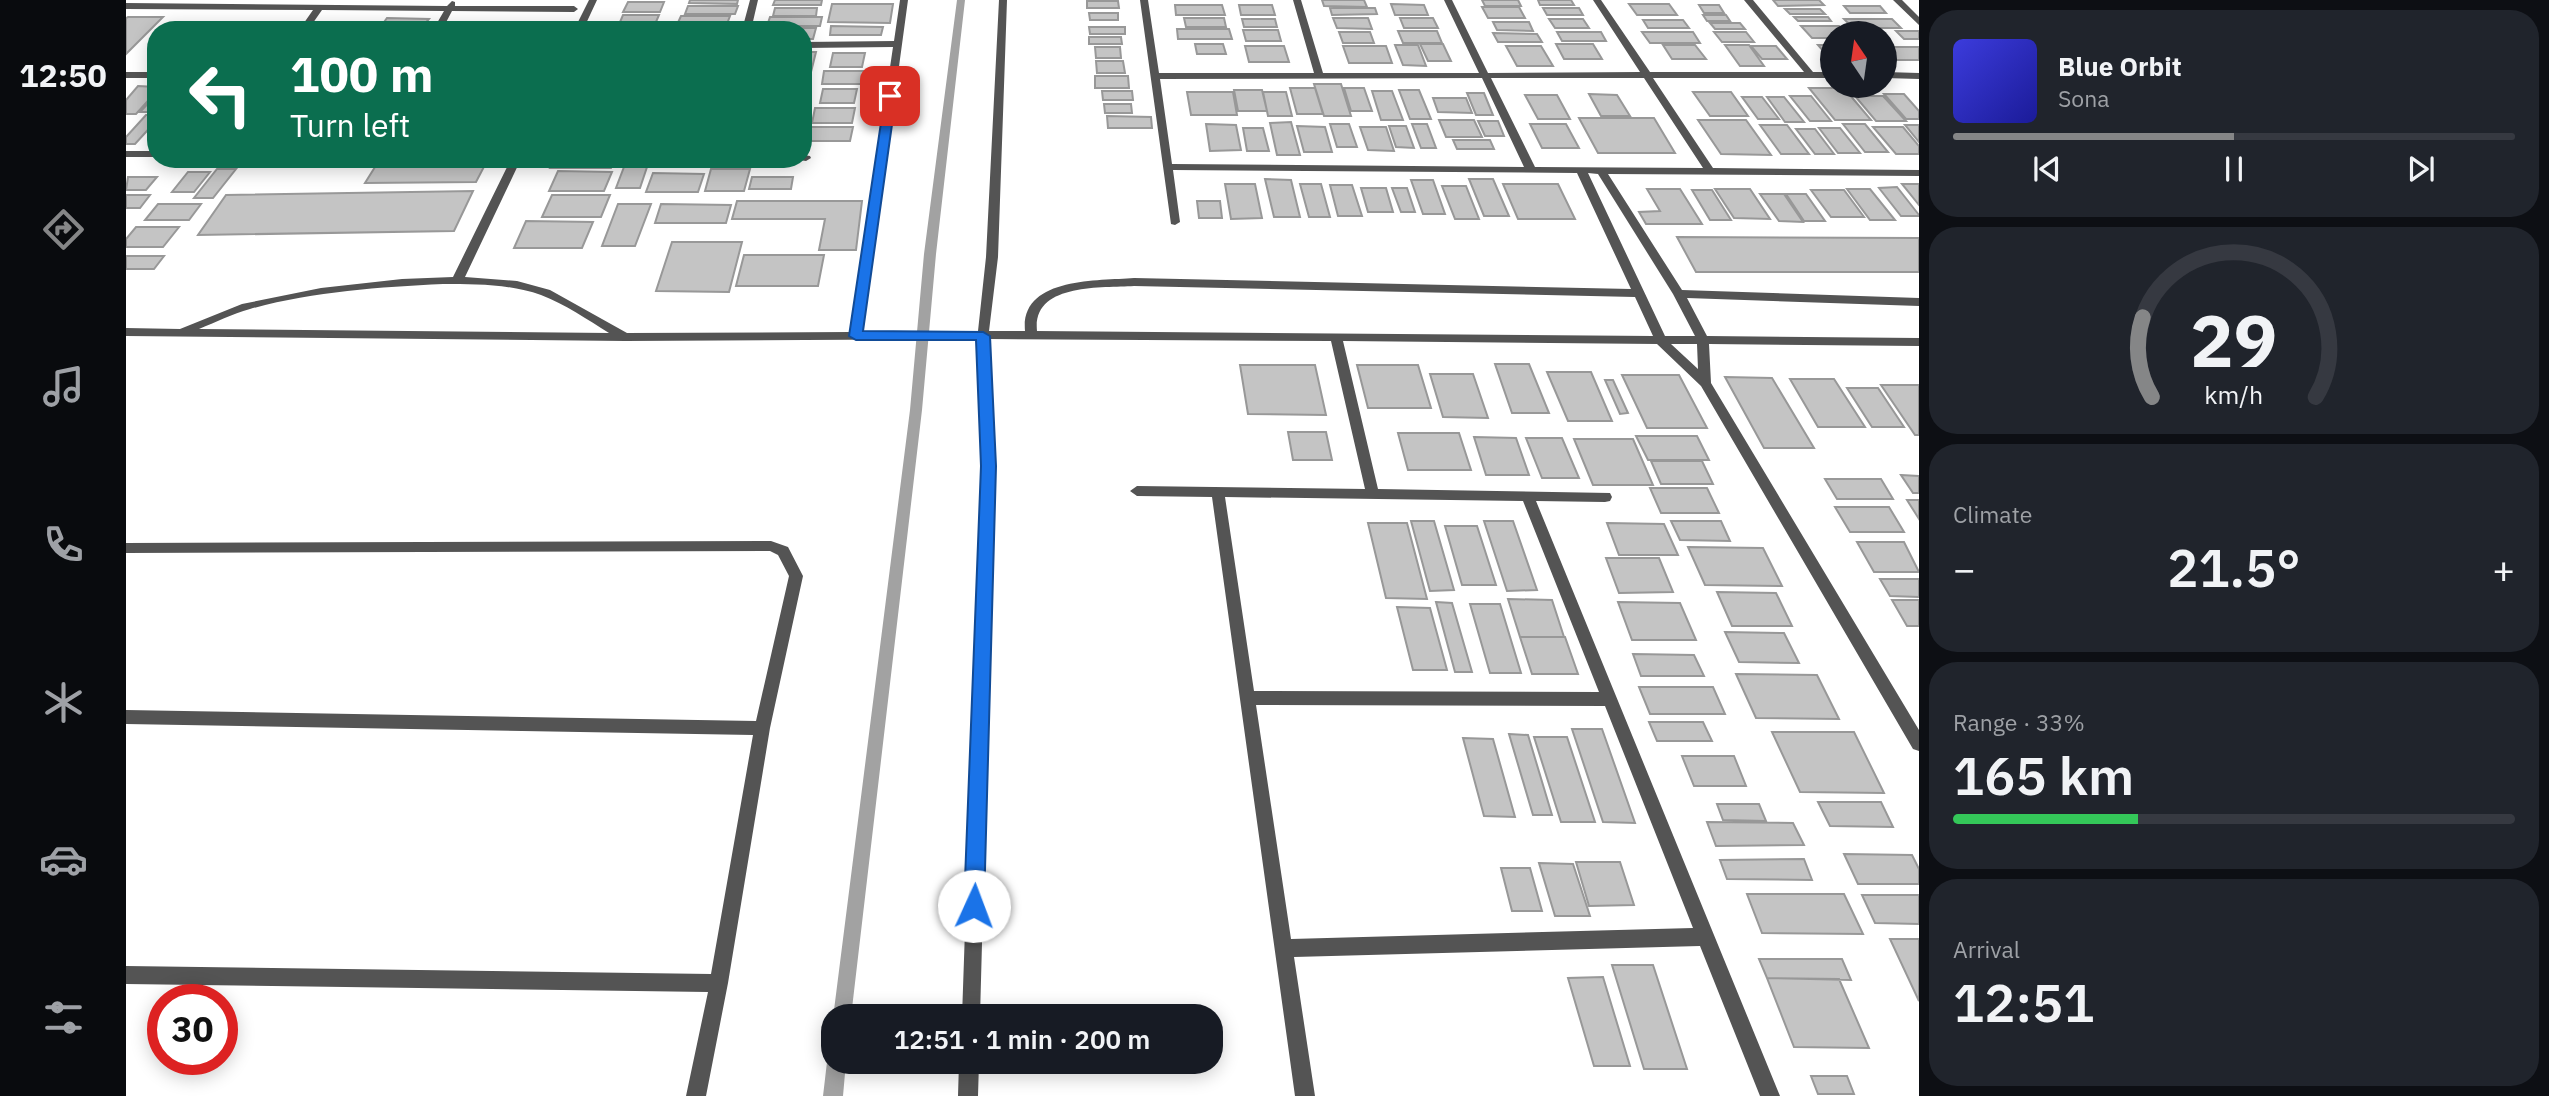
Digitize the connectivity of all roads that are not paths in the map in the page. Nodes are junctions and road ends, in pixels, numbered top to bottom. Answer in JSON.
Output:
{"nodes":[{"id":1,"x":131,"y":0,"type":"edge"},
{"id":2,"x":593,"y":0,"type":"edge"},
{"id":3,"x":754,"y":0,"type":"edge"},
{"id":4,"x":904,"y":0,"type":"edge"},
{"id":5,"x":1003,"y":0,"type":"edge"},
{"id":6,"x":1144,"y":0,"type":"edge"},
{"id":7,"x":1297,"y":0,"type":"edge"},
{"id":8,"x":1448,"y":0,"type":"edge"},
{"id":9,"x":1597,"y":0,"type":"edge"},
{"id":10,"x":1748,"y":0,"type":"edge"},
{"id":11,"x":1898,"y":0,"type":"edge"},
{"id":12,"x":452,"y":4,"type":"edge"},
{"id":13,"x":126,"y":5,"type":"edge"},
{"id":14,"x":320,"y":8,"type":"junction"},
{"id":15,"x":574,"y":9,"type":"dead end"},
{"id":16,"x":310,"y":21,"type":"edge"},
{"id":17,"x":442,"y":21,"type":"edge"},
{"id":18,"x":582,"y":21,"type":"edge"},
{"id":19,"x":748,"y":21,"type":"edge"},
{"id":20,"x":1919,"y":22,"type":"edge"},
{"id":21,"x":898,"y":44,"type":"junction"},
{"id":22,"x":812,"y":45,"type":"edge"},
{"id":23,"x":1319,"y":74,"type":"junction"},
{"id":24,"x":1810,"y":74,"type":"junction"},
{"id":25,"x":1820,"y":74,"type":"edge"},
{"id":26,"x":126,"y":75,"type":"edge"},
{"id":27,"x":147,"y":75,"type":"edge"},
{"id":28,"x":1897,"y":75,"type":"edge"},
{"id":29,"x":1157,"y":76,"type":"junction"},
{"id":30,"x":1919,"y":76,"type":"edge"},
{"id":31,"x":1485,"y":77,"type":"junction"},
{"id":32,"x":1648,"y":77,"type":"junction"},
{"id":33,"x":126,"y":154,"type":"edge"},
{"id":34,"x":147,"y":154,"type":"edge"},
{"id":35,"x":1167,"y":167,"type":"junction"},
{"id":36,"x":512,"y":168,"type":"edge"},
{"id":37,"x":1531,"y":170,"type":"junction"},
{"id":38,"x":1581,"y":170,"type":"junction"},
{"id":39,"x":1601,"y":170,"type":"junction"},
{"id":40,"x":1710,"y":171,"type":"junction"},
{"id":41,"x":1919,"y":173,"type":"edge"},
{"id":42,"x":1175,"y":222,"type":"dead end"},
{"id":43,"x":457,"y":281,"type":"junction"},
{"id":44,"x":1637,"y":293,"type":"junction"},
{"id":45,"x":1679,"y":294,"type":"junction"},
{"id":46,"x":1919,"y":302,"type":"edge"},
{"id":47,"x":126,"y":332,"type":"edge"},
{"id":48,"x":178,"y":332,"type":"junction"},
{"id":49,"x":1031,"y":335,"type":"junction"},
{"id":50,"x":856,"y":336,"type":"junction"},
{"id":51,"x":983,"y":336,"type":"junction"},
{"id":52,"x":626,"y":337,"type":"junction"},
{"id":53,"x":1336,"y":338,"type":"junction"},
{"id":54,"x":1703,"y":341,"type":"junction"},
{"id":55,"x":1662,"y":342,"type":"junction"},
{"id":56,"x":1919,"y":342,"type":"edge"},
{"id":57,"x":1705,"y":383,"type":"junction"},
{"id":58,"x":1137,"y":491,"type":"dead end"},
{"id":59,"x":1218,"y":494,"type":"junction"},
{"id":60,"x":1373,"y":495,"type":"junction"},
{"id":61,"x":1528,"y":497,"type":"junction"},
{"id":62,"x":1605,"y":497,"type":"dead end"},
{"id":63,"x":126,"y":548,"type":"edge"},
{"id":64,"x":1247,"y":698,"type":"junction"},
{"id":65,"x":1610,"y":699,"type":"junction"},
{"id":66,"x":126,"y":717,"type":"edge"},
{"id":67,"x":762,"y":728,"type":"junction"},
{"id":68,"x":1919,"y":744,"type":"edge"},
{"id":69,"x":1706,"y":937,"type":"junction"},
{"id":70,"x":1283,"y":948,"type":"junction"},
{"id":71,"x":126,"y":975,"type":"edge"},
{"id":72,"x":719,"y":983,"type":"junction"},
{"id":73,"x":971,"y":1004,"type":"edge"},
{"id":74,"x":969,"y":1074,"type":"edge"},
{"id":75,"x":696,"y":1096,"type":"edge"},
{"id":76,"x":968,"y":1096,"type":"edge"},
{"id":77,"x":1305,"y":1096,"type":"edge"},
{"id":78,"x":1770,"y":1096,"type":"edge"}],
"edges":[{"from":1,"to":13,"type":"street"},
{"from":2,"to":18,"type":"street"},
{"from":3,"to":19,"type":"street"},
{"from":4,"to":21,"type":"street"},
{"from":5,"to":51,"type":"street"},
{"from":6,"to":29,"type":"street"},
{"from":7,"to":23,"type":"street"},
{"from":8,"to":31,"type":"street"},
{"from":9,"to":32,"type":"street"},
{"from":10,"to":24,"type":"street"},
{"from":11,"to":20,"type":"street"},
{"from":12,"to":14,"type":"street"},
{"from":12,"to":15,"type":"street"},
{"from":12,"to":17,"type":"street"},
{"from":13,"to":14,"type":"street"},
{"from":14,"to":16,"type":"street"},
{"from":21,"to":22,"type":"street"},
{"from":21,"to":50,"type":"street"},
{"from":23,"to":29,"type":"street"},
{"from":23,"to":31,"type":"street"},
{"from":24,"to":25,"type":"street"},
{"from":24,"to":32,"type":"street"},
{"from":26,"to":27,"type":"street"},
{"from":28,"to":30,"type":"street"},
{"from":29,"to":35,"type":"street"},
{"from":31,"to":32,"type":"street"},
{"from":31,"to":37,"type":"street"},
{"from":32,"to":40,"type":"street"},
{"from":33,"to":34,"type":"street"},
{"from":35,"to":37,"type":"street"},
{"from":35,"to":42,"type":"street"},
{"from":36,"to":43,"type":"street"},
{"from":37,"to":38,"type":"street"},
{"from":38,"to":39,"type":"street"},
{"from":38,"to":44,"type":"street"},
{"from":39,"to":40,"type":"street"},
{"from":39,"to":45,"type":"street"},
{"from":40,"to":41,"type":"street"},
{"from":43,"to":48,"type":"street"},
{"from":43,"to":52,"type":"street"},
{"from":44,"to":49,"type":"street"},
{"from":44,"to":55,"type":"street"},
{"from":45,"to":46,"type":"street"},
{"from":45,"to":54,"type":"street"},
{"from":47,"to":48,"type":"street"},
{"from":48,"to":52,"type":"street"},
{"from":49,"to":51,"type":"street"},
{"from":49,"to":53,"type":"street"},
{"from":50,"to":51,"type":"street"},
{"from":50,"to":52,"type":"street"},
{"from":51,"to":73,"type":"street"},
{"from":53,"to":55,"type":"street"},
{"from":53,"to":60,"type":"street"},
{"from":54,"to":55,"type":"street"},
{"from":54,"to":56,"type":"street"},
{"from":54,"to":57,"type":"street"},
{"from":55,"to":57,"type":"street"},
{"from":57,"to":68,"type":"street"},
{"from":58,"to":59,"type":"street"},
{"from":59,"to":60,"type":"street"},
{"from":59,"to":64,"type":"street"},
{"from":60,"to":61,"type":"street"},
{"from":61,"to":62,"type":"street"},
{"from":61,"to":65,"type":"street"},
{"from":63,"to":67,"type":"street"},
{"from":64,"to":65,"type":"street"},
{"from":64,"to":70,"type":"street"},
{"from":65,"to":69,"type":"street"},
{"from":66,"to":67,"type":"street"},
{"from":67,"to":72,"type":"street"},
{"from":69,"to":70,"type":"street"},
{"from":69,"to":78,"type":"street"},
{"from":70,"to":77,"type":"street"},
{"from":71,"to":72,"type":"street"},
{"from":72,"to":75,"type":"street"},
{"from":74,"to":76,"type":"street"}]}
